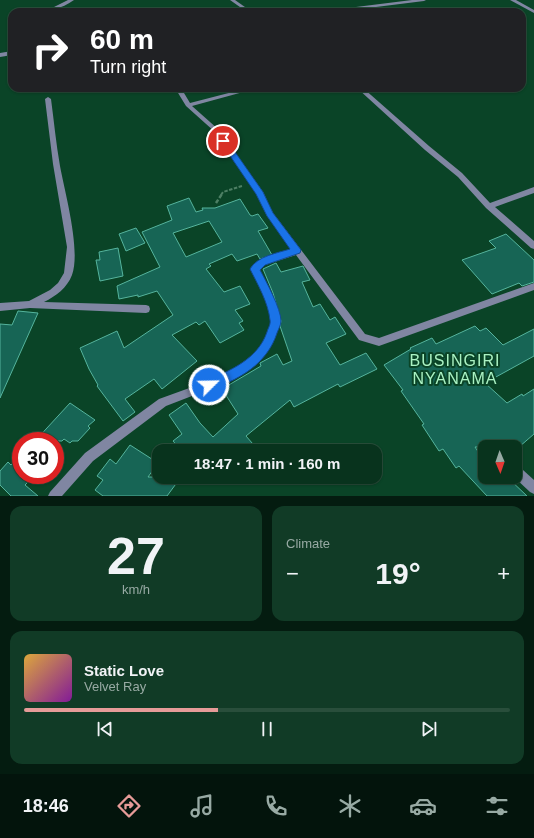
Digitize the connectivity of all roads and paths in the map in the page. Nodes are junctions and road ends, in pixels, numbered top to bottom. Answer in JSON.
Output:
{"nodes":[{"id":1,"x":72,"y":0,"type":"edge"},
{"id":2,"x":232,"y":0,"type":"edge"},
{"id":3,"x":424,"y":0,"type":"edge"},
{"id":4,"x":512,"y":0,"type":"edge"},
{"id":5,"x":55,"y":8,"type":"edge"},
{"id":6,"x":244,"y":8,"type":"edge"},
{"id":7,"x":357,"y":8,"type":"edge"},
{"id":8,"x":534,"y":12,"type":"edge"},
{"id":9,"x":180,"y":92,"type":"edge"},
{"id":10,"x":239,"y":92,"type":"edge"},
{"id":11,"x":364,"y":92,"type":"edge"},
{"id":12,"x":48,"y":99,"type":"dead end"},
{"id":13,"x":188,"y":105,"type":"junction"},
{"id":14,"x":252,"y":183,"type":"junction"},
{"id":15,"x":534,"y":190,"type":"edge"},
{"id":16,"x":216,"y":203,"type":"dead end"},
{"id":17,"x":489,"y":206,"type":"junction"},
{"id":18,"x":534,"y":246,"type":"edge"},
{"id":19,"x":297,"y":250,"type":"junction"},
{"id":20,"x":534,"y":286,"type":"edge"},
{"id":21,"x":30,"y":305,"type":"junction"},
{"id":22,"x":0,"y":307,"type":"edge"},
{"id":23,"x":146,"y":309,"type":"dead end"},
{"id":24,"x":522,"y":477,"type":"edge"},
{"id":25,"x":534,"y":488,"type":"edge"},
{"id":26,"x":54,"y":496,"type":"edge"}],
"edges":[{"from":1,"to":5,"type":"street"},
{"from":2,"to":6,"type":"street"},
{"from":3,"to":7,"type":"street"},
{"from":4,"to":8,"type":"street"},
{"from":9,"to":13,"type":"street"},
{"from":10,"to":13,"type":"street"},
{"from":11,"to":17,"type":"street"},
{"from":12,"to":21,"type":"street"},
{"from":13,"to":14,"type":"street"},
{"from":14,"to":16,"type":"path"},
{"from":14,"to":19,"type":"street"},
{"from":15,"to":17,"type":"street"},
{"from":17,"to":18,"type":"street"},
{"from":19,"to":20,"type":"street"},
{"from":19,"to":26,"type":"street"},
{"from":21,"to":22,"type":"street"},
{"from":21,"to":23,"type":"street"},
{"from":24,"to":25,"type":"street"}]}
